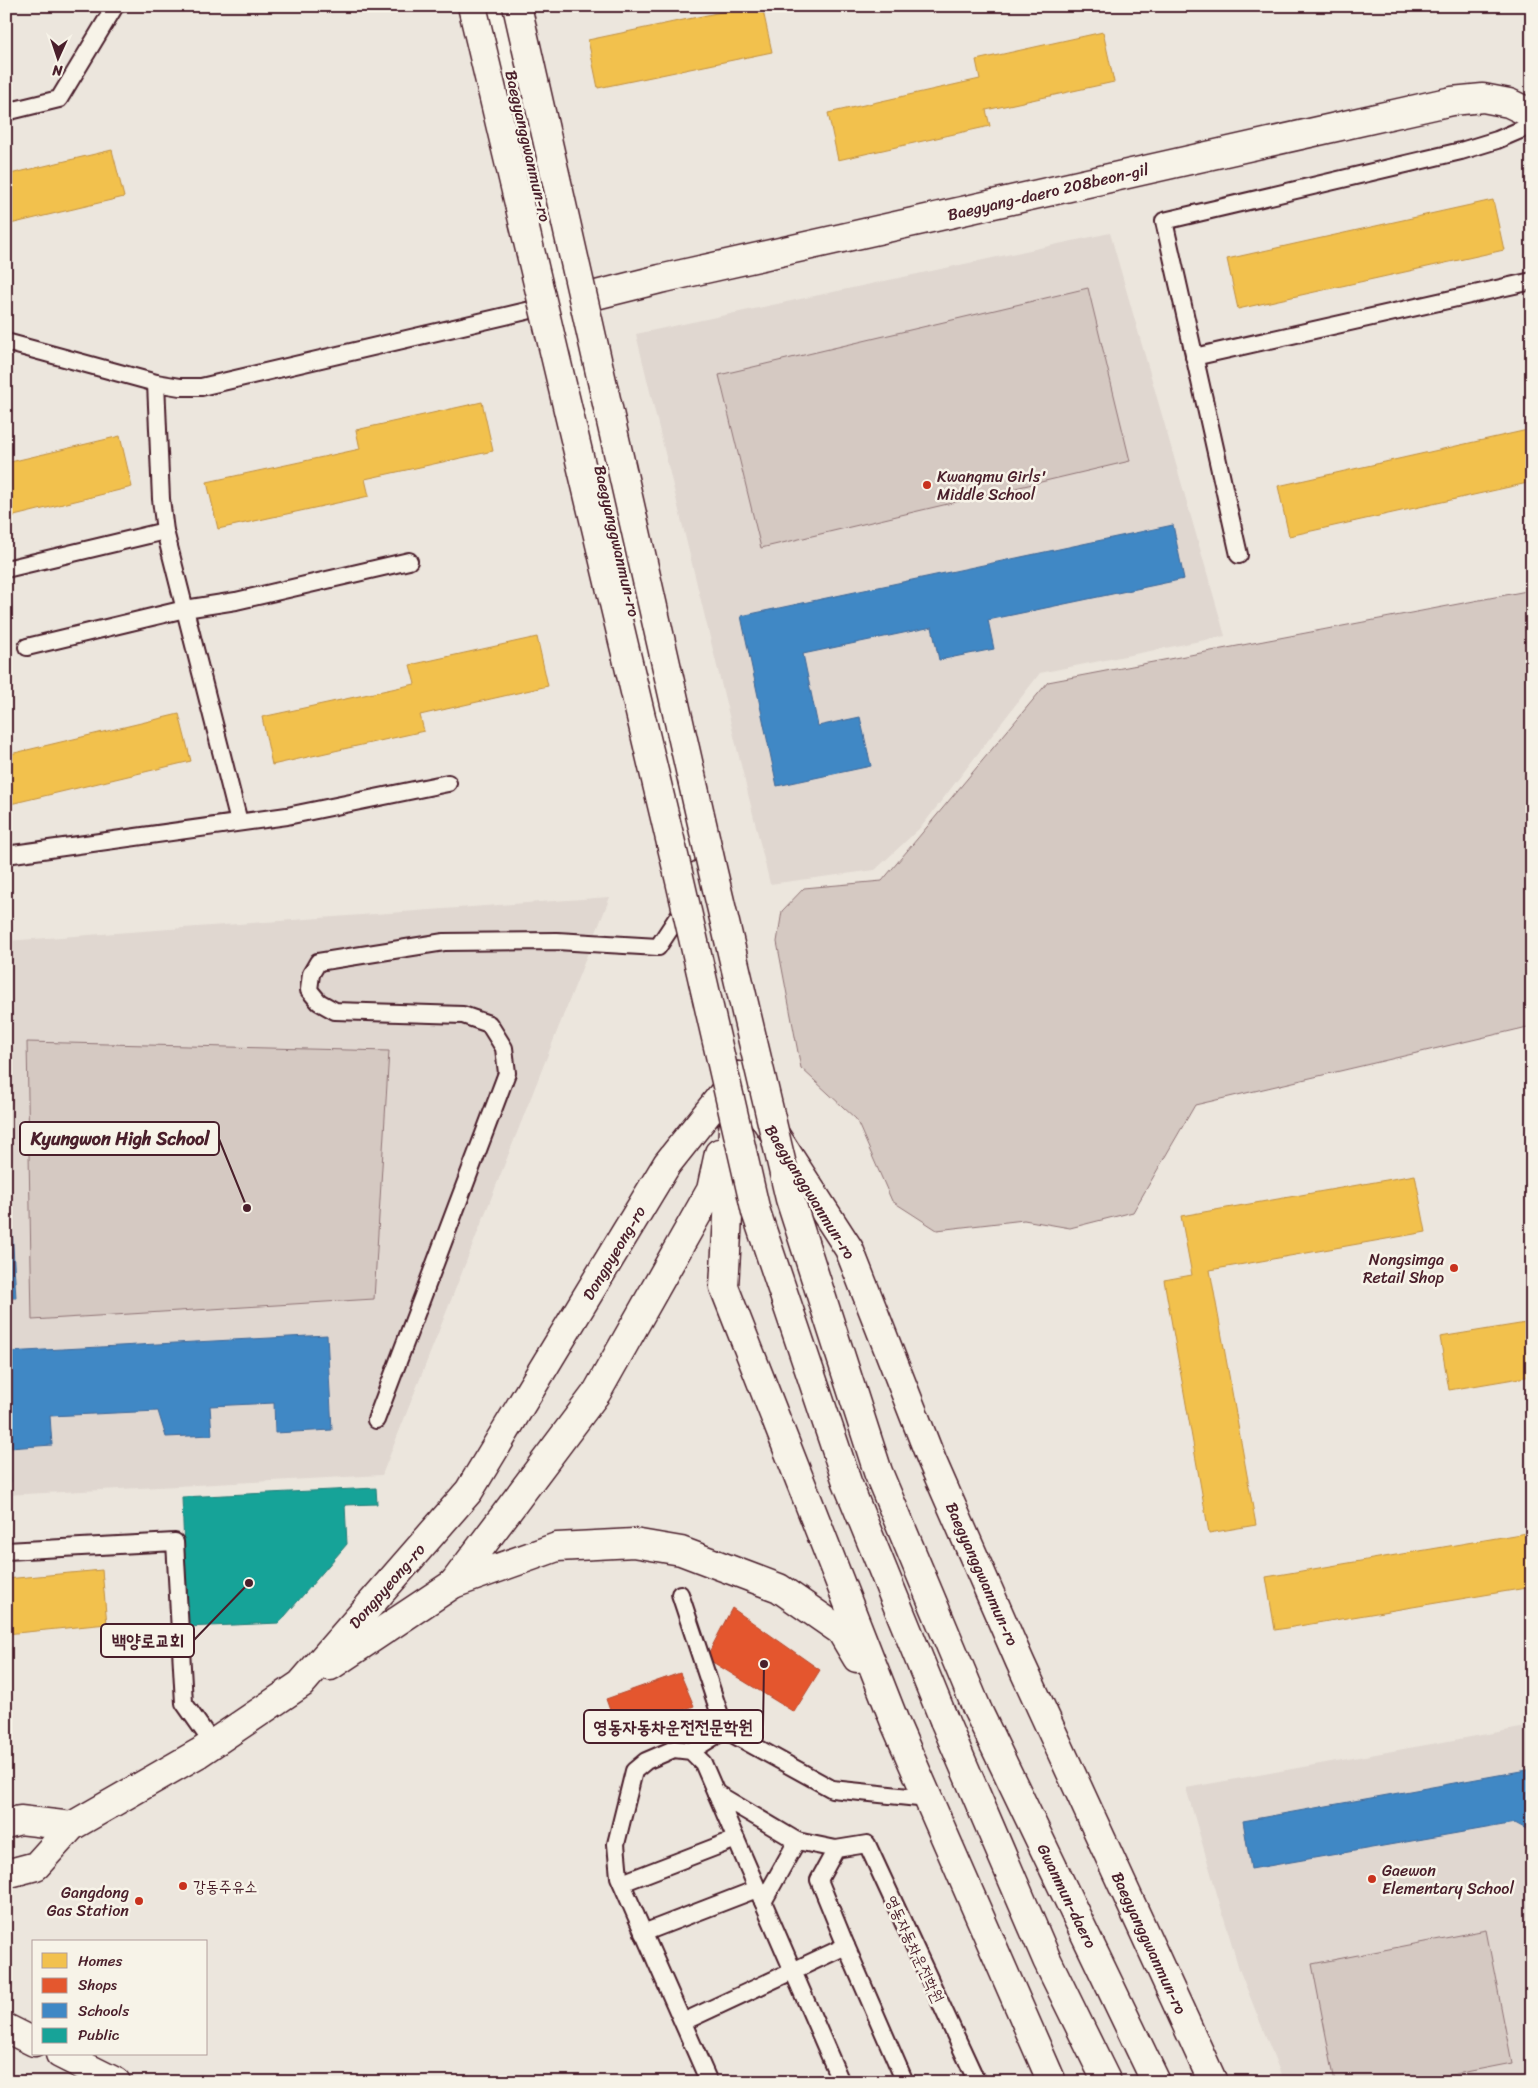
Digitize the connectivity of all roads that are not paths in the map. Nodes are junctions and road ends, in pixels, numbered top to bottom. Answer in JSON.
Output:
{"nodes":[{"id":1,"x":116,"y":6,"type":"edge"},
{"id":2,"x":472,"y":6,"type":"edge"},
{"id":3,"x":496,"y":6,"type":"edge"},
{"id":4,"x":516,"y":6,"type":"edge"},
{"id":5,"x":6,"y":112,"type":"edge"},
{"id":6,"x":1532,"y":114,"type":"edge"},
{"id":7,"x":1532,"y":125,"type":"edge"},
{"id":8,"x":1532,"y":281,"type":"edge"},
{"id":9,"x":564,"y":303,"type":"junction"},
{"id":10,"x":6,"y":342,"type":"edge"},
{"id":11,"x":1194,"y":357,"type":"junction"},
{"id":12,"x":156,"y":383,"type":"junction"},
{"id":13,"x":165,"y":531,"type":"junction"},
{"id":14,"x":1239,"y":555,"type":"dead end"},
{"id":15,"x":409,"y":561,"type":"dead end"},
{"id":16,"x":6,"y":570,"type":"edge"},
{"id":17,"x":185,"y":609,"type":"junction"},
{"id":18,"x":27,"y":647,"type":"dead end"},
{"id":19,"x":448,"y":783,"type":"dead end"},
{"id":20,"x":239,"y":822,"type":"junction"},
{"id":21,"x":6,"y":855,"type":"edge"},
{"id":22,"x":695,"y":890,"type":"junction"},
{"id":23,"x":736,"y":1076,"type":"junction"},
{"id":24,"x":376,"y":1420,"type":"dead end"},
{"id":25,"x":6,"y":1551,"type":"edge"},
{"id":26,"x":453,"y":1584,"type":"junction"},
{"id":27,"x":680,"y":1594,"type":"dead end"},
{"id":28,"x":302,"y":1684,"type":"junction"},
{"id":29,"x":896,"y":1725,"type":"junction"},
{"id":30,"x":725,"y":1730,"type":"junction"},
{"id":31,"x":213,"y":1744,"type":"junction"},
{"id":32,"x":691,"y":1751,"type":"junction"},
{"id":33,"x":716,"y":1793,"type":"junction"},
{"id":34,"x":928,"y":1800,"type":"junction"},
{"id":35,"x":11,"y":1820,"type":"edge"},
{"id":36,"x":72,"y":1826,"type":"junction"},
{"id":37,"x":736,"y":1839,"type":"junction"},
{"id":38,"x":797,"y":1841,"type":"junction"},
{"id":39,"x":836,"y":1848,"type":"junction"},
{"id":40,"x":6,"y":1874,"type":"edge"},
{"id":41,"x":622,"y":1883,"type":"junction"},
{"id":42,"x":760,"y":1895,"type":"junction"},
{"id":43,"x":643,"y":1932,"type":"junction"},
{"id":44,"x":846,"y":1946,"type":"junction"},
{"id":45,"x":793,"y":1971,"type":"junction"},
{"id":46,"x":683,"y":2022,"type":"junction"},
{"id":47,"x":6,"y":2028,"type":"edge"},
{"id":48,"x":32,"y":2041,"type":"edge"},
{"id":49,"x":64,"y":2056,"type":"edge"},
{"id":50,"x":116,"y":2082,"type":"edge"},
{"id":51,"x":709,"y":2082,"type":"edge"},
{"id":52,"x":841,"y":2082,"type":"edge"},
{"id":53,"x":906,"y":2082,"type":"edge"},
{"id":54,"x":976,"y":2082,"type":"edge"},
{"id":55,"x":1052,"y":2082,"type":"edge"},
{"id":56,"x":1107,"y":2082,"type":"edge"},
{"id":57,"x":1156,"y":2082,"type":"edge"},
{"id":58,"x":1213,"y":2082,"type":"edge"}],
"edges":[{"from":1,"to":5,"type":"lane"},
{"from":2,"to":56,"type":"main road","bridge":true},
{"from":3,"to":9,"type":"main road","name":"Baegyanggwanmun-ro"},
{"from":4,"to":57,"type":"main road","name":"Gwanmun-daero","bridge":true},
{"from":6,"to":9,"type":"main road","name":"Baegyang-daero 208beon-gil"},
{"from":7,"to":11,"type":"lane"},
{"from":8,"to":11,"type":"lane"},
{"from":9,"to":12,"type":"lane"},
{"from":9,"to":22,"type":"main road","name":"Baegyanggwanmun-ro"},
{"from":10,"to":12,"type":"lane"},
{"from":11,"to":14,"type":"lane"},
{"from":12,"to":13,"type":"lane"},
{"from":13,"to":16,"type":"lane"},
{"from":13,"to":17,"type":"lane"},
{"from":15,"to":17,"type":"lane"},
{"from":17,"to":18,"type":"lane"},
{"from":17,"to":20,"type":"lane"},
{"from":19,"to":20,"type":"lane"},
{"from":20,"to":21,"type":"lane"},
{"from":22,"to":23,"type":"main road","name":"Baegyanggwanmun-ro"},
{"from":22,"to":24,"type":"lane"},
{"from":23,"to":26,"type":"main road"},
{"from":23,"to":28,"type":"main road","name":"Dongpyeong-ro"},
{"from":23,"to":29,"type":"main road","name":"Baegyanggwanmun-ro"},
{"from":23,"to":58,"type":"main road","name":"Baegyanggwanmun-ro"},
{"from":25,"to":31,"type":"lane"},
{"from":26,"to":28,"type":"main road"},
{"from":26,"to":29,"type":"main road"},
{"from":27,"to":30,"type":"lane"},
{"from":28,"to":31,"type":"main road","name":"Dongpyeong-ro"},
{"from":29,"to":34,"type":"main road","name":"Baegyanggwanmun-ro"},
{"from":30,"to":32,"type":"lane"},
{"from":30,"to":34,"type":"lane"},
{"from":31,"to":36,"type":"main road","name":"Dongpyeong-ro"},
{"from":32,"to":33,"type":"lane"},
{"from":32,"to":41,"type":"lane"},
{"from":33,"to":37,"type":"lane"},
{"from":33,"to":38,"type":"lane","name":"영동자동차운전학원"},
{"from":34,"to":55,"type":"main road","name":"Baegyanggwanmun-ro"},
{"from":35,"to":36,"type":"main road"},
{"from":36,"to":40,"type":"main road","name":"Dongpyeong-ro"},
{"from":37,"to":41,"type":"lane"},
{"from":37,"to":42,"type":"lane"},
{"from":38,"to":39,"type":"lane","name":"영동자동차운전학원"},
{"from":38,"to":42,"type":"lane"},
{"from":39,"to":44,"type":"lane"},
{"from":39,"to":54,"type":"lane","name":"영동자동차운전학원"},
{"from":41,"to":43,"type":"lane"},
{"from":42,"to":43,"type":"lane"},
{"from":42,"to":45,"type":"lane"},
{"from":43,"to":46,"type":"lane"},
{"from":44,"to":45,"type":"lane"},
{"from":44,"to":53,"type":"lane"},
{"from":45,"to":46,"type":"lane"},
{"from":45,"to":52,"type":"lane"},
{"from":46,"to":51,"type":"lane"},
{"from":47,"to":48,"type":"main road"},
{"from":49,"to":50,"type":"main road"}]}
